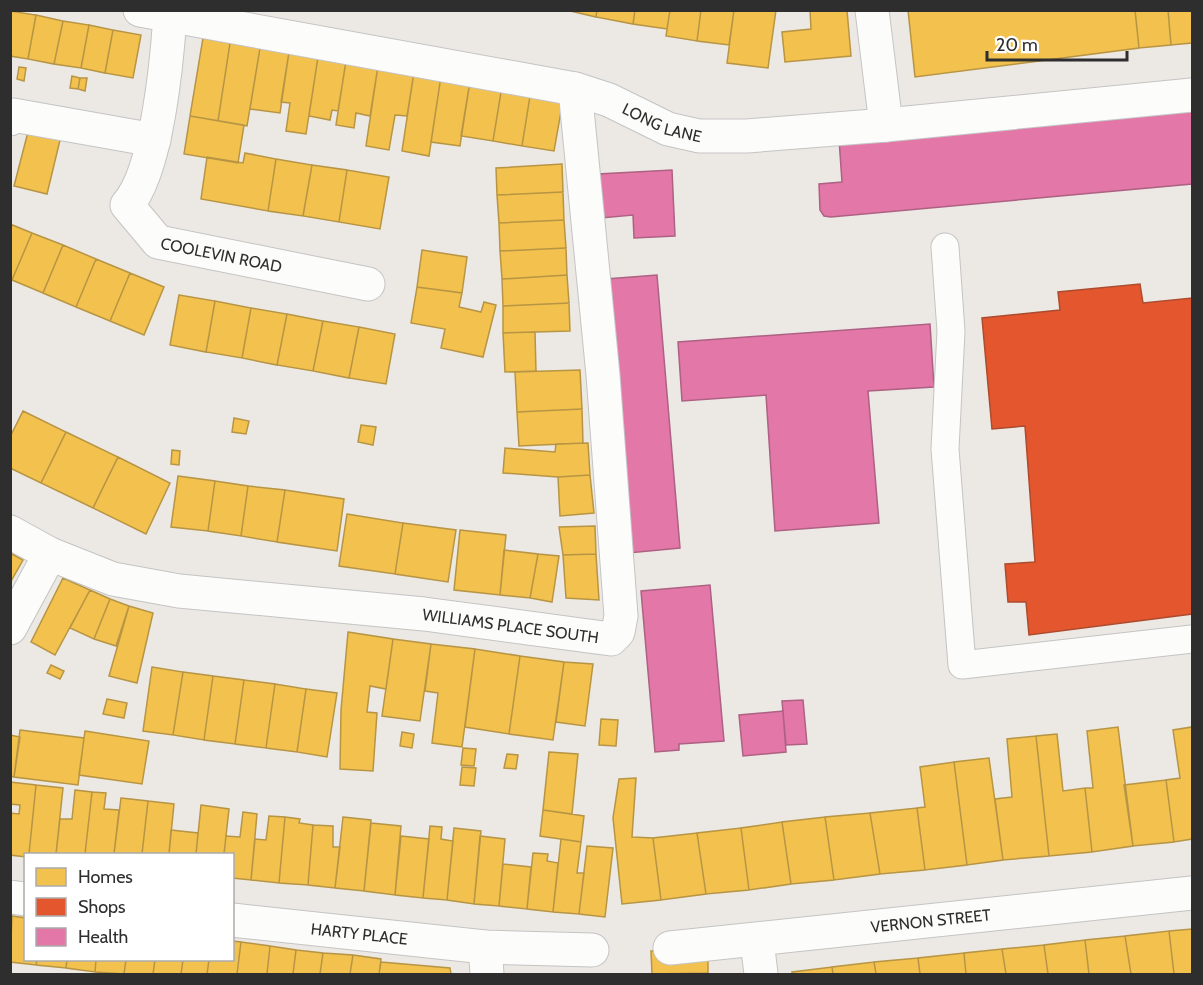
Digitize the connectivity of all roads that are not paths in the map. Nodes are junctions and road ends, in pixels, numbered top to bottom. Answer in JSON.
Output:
{"nodes":[{"id":1,"x":872,"y":10,"type":"edge"},
{"id":2,"x":155,"y":13,"type":"edge"},
{"id":3,"x":575,"y":88,"type":"junction"},
{"id":4,"x":1192,"y":95,"type":"edge"},
{"id":5,"x":10,"y":119,"type":"edge"},
{"id":6,"x":886,"y":125,"type":"junction"},
{"id":7,"x":154,"y":140,"type":"junction"},
{"id":8,"x":945,"y":247,"type":"dead end"},
{"id":9,"x":368,"y":284,"type":"dead end"},
{"id":10,"x":10,"y":532,"type":"edge"},
{"id":11,"x":50,"y":554,"type":"junction"},
{"id":12,"x":10,"y":628,"type":"edge"},
{"id":13,"x":1192,"y":639,"type":"edge"},
{"id":14,"x":1192,"y":893,"type":"edge"},
{"id":15,"x":234,"y":920,"type":"edge"},
{"id":16,"x":757,"y":941,"type":"junction"},
{"id":17,"x":670,"y":948,"type":"dead end"},
{"id":18,"x":592,"y":950,"type":"dead end"},
{"id":19,"x":486,"y":961,"type":"edge"},
{"id":20,"x":761,"y":975,"type":"edge"}],
"edges":[{"from":1,"to":6,"type":"street"},
{"from":2,"to":3,"type":"street","name":"LONG LANE"},
{"from":2,"to":7,"type":"street","name":"COOLEVIN ROAD"},
{"from":3,"to":6,"type":"street","name":"LONG LANE"},
{"from":3,"to":11,"type":"street","name":"WILLIAMS PLACE SOUTH"},
{"from":4,"to":6,"type":"street","name":"LONG LANE"},
{"from":5,"to":7,"type":"street"},
{"from":7,"to":9,"type":"street","name":"COOLEVIN ROAD"},
{"from":8,"to":13,"type":"lane"},
{"from":10,"to":11,"type":"street","name":"WILLIAMS PLACE SOUTH"},
{"from":11,"to":12,"type":"street"},
{"from":14,"to":16,"type":"street","name":"VERNON STREET"},
{"from":15,"to":19,"type":"street","name":"HARTY PLACE"},
{"from":16,"to":17,"type":"street","name":"VERNON STREET"},
{"from":16,"to":20,"type":"street"},
{"from":18,"to":19,"type":"street","name":"HARTY PLACE"}]}
